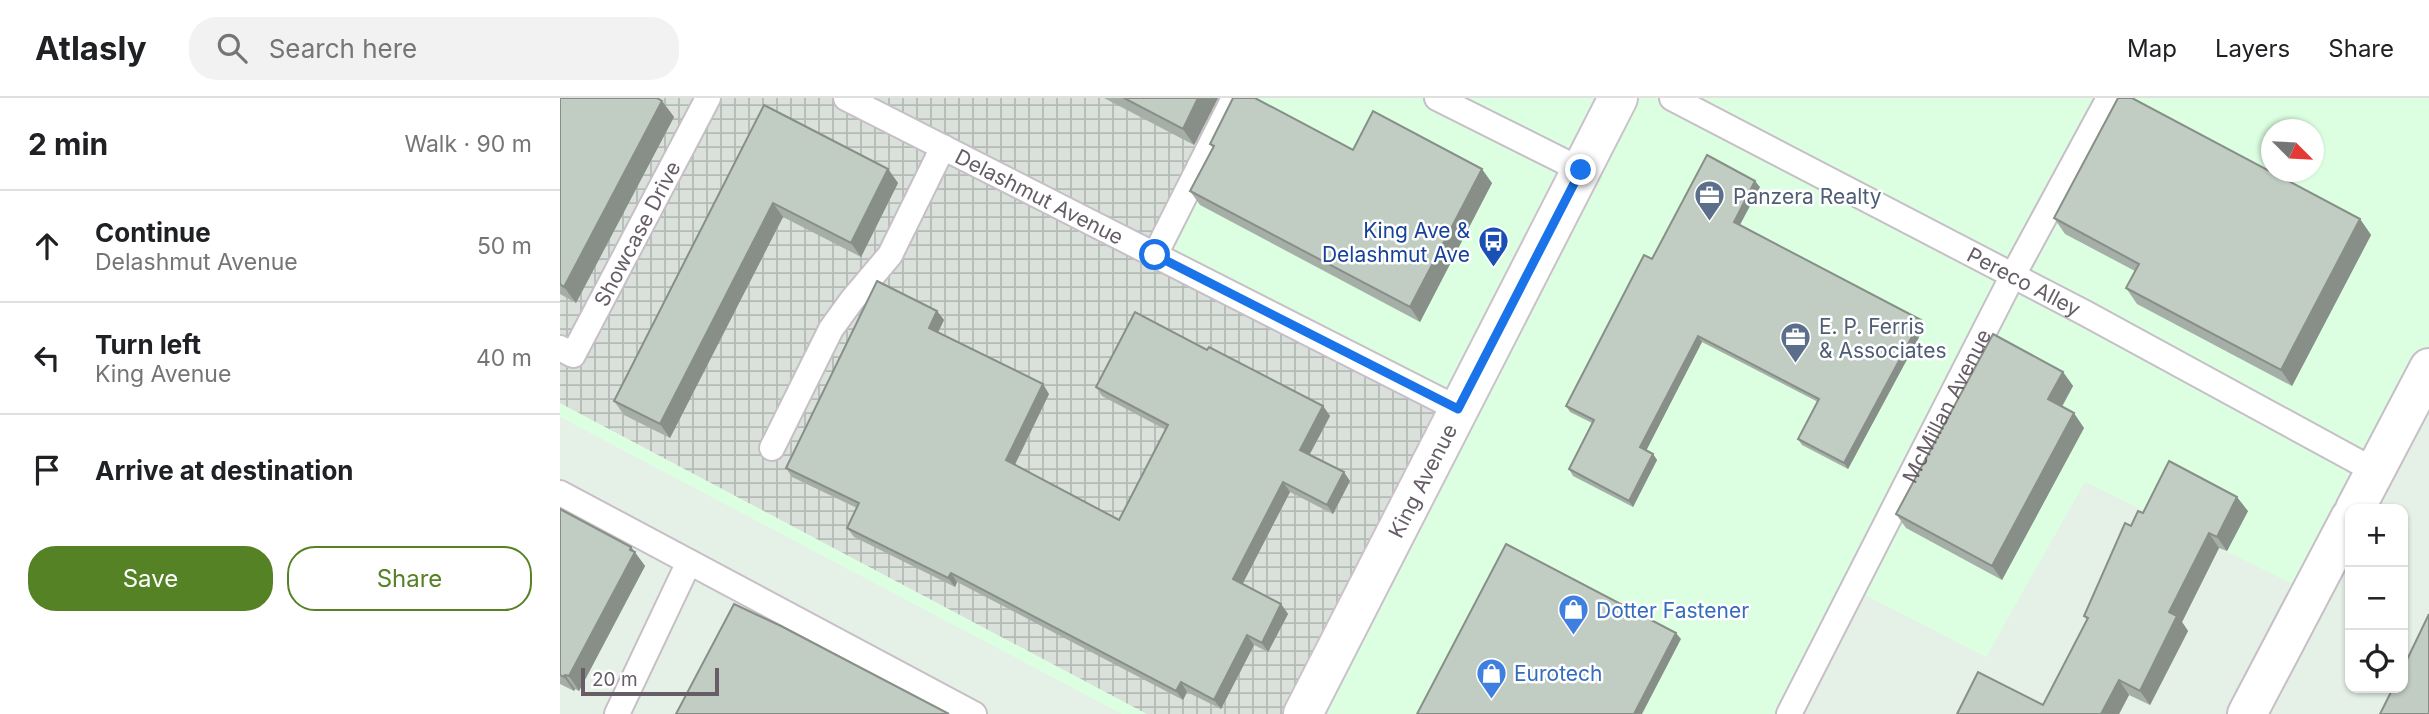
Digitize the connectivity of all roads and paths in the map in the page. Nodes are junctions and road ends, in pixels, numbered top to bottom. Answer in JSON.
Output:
{"nodes":[{"id":1,"x":708,"y":98,"type":"edge"},
{"id":2,"x":846,"y":98,"type":"edge"},
{"id":3,"x":1234,"y":98,"type":"edge"},
{"id":4,"x":1437,"y":98,"type":"edge"},
{"id":5,"x":1618,"y":98,"type":"edge"},
{"id":6,"x":1672,"y":98,"type":"edge"},
{"id":7,"x":2109,"y":98,"type":"edge"},
{"id":8,"x":943,"y":147,"type":"junction"},
{"id":9,"x":1581,"y":170,"type":"junction"},
{"id":10,"x":1155,"y":255,"type":"junction"},
{"id":11,"x":2012,"y":277,"type":"junction"},
{"id":12,"x":560,"y":348,"type":"edge"},
{"id":13,"x":2429,"y":368,"type":"edge"},
{"id":14,"x":1458,"y":409,"type":"junction"},
{"id":15,"x":772,"y":449,"type":"dead end"},
{"id":16,"x":2375,"y":471,"type":"junction"},
{"id":17,"x":560,"y":493,"type":"edge"},
{"id":18,"x":2358,"y":504,"type":"edge"},
{"id":19,"x":2345,"y":528,"type":"edge"},
{"id":20,"x":690,"y":562,"type":"junction"},
{"id":21,"x":617,"y":714,"type":"edge"},
{"id":22,"x":974,"y":714,"type":"edge"},
{"id":23,"x":1303,"y":714,"type":"edge"},
{"id":24,"x":1789,"y":714,"type":"edge"},
{"id":25,"x":2247,"y":714,"type":"edge"}],
"edges":[{"from":1,"to":12,"type":"lane","name":"Showcase Drive"},
{"from":2,"to":8,"type":"lane","name":"Delashmut Avenue"},
{"from":3,"to":10,"type":"lane"},
{"from":4,"to":9,"type":"lane"},
{"from":5,"to":9,"type":"street","name":"King Avenue"},
{"from":6,"to":11,"type":"lane","name":"Pereco Alley"},
{"from":7,"to":11,"type":"lane","name":"McMillan Avenue"},
{"from":8,"to":10,"type":"lane","name":"Delashmut Avenue"},
{"from":8,"to":15,"type":"lane"},
{"from":9,"to":14,"type":"street","name":"King Avenue"},
{"from":10,"to":14,"type":"lane","name":"Delashmut Avenue"},
{"from":11,"to":16,"type":"lane","name":"Pereco Alley"},
{"from":11,"to":24,"type":"lane","name":"McMillan Avenue"},
{"from":13,"to":16,"type":"street"},
{"from":14,"to":23,"type":"street","name":"King Avenue"},
{"from":16,"to":18,"type":"street"},
{"from":17,"to":20,"type":"lane"},
{"from":19,"to":25,"type":"street"},
{"from":20,"to":21,"type":"lane"},
{"from":20,"to":22,"type":"lane"}]}
